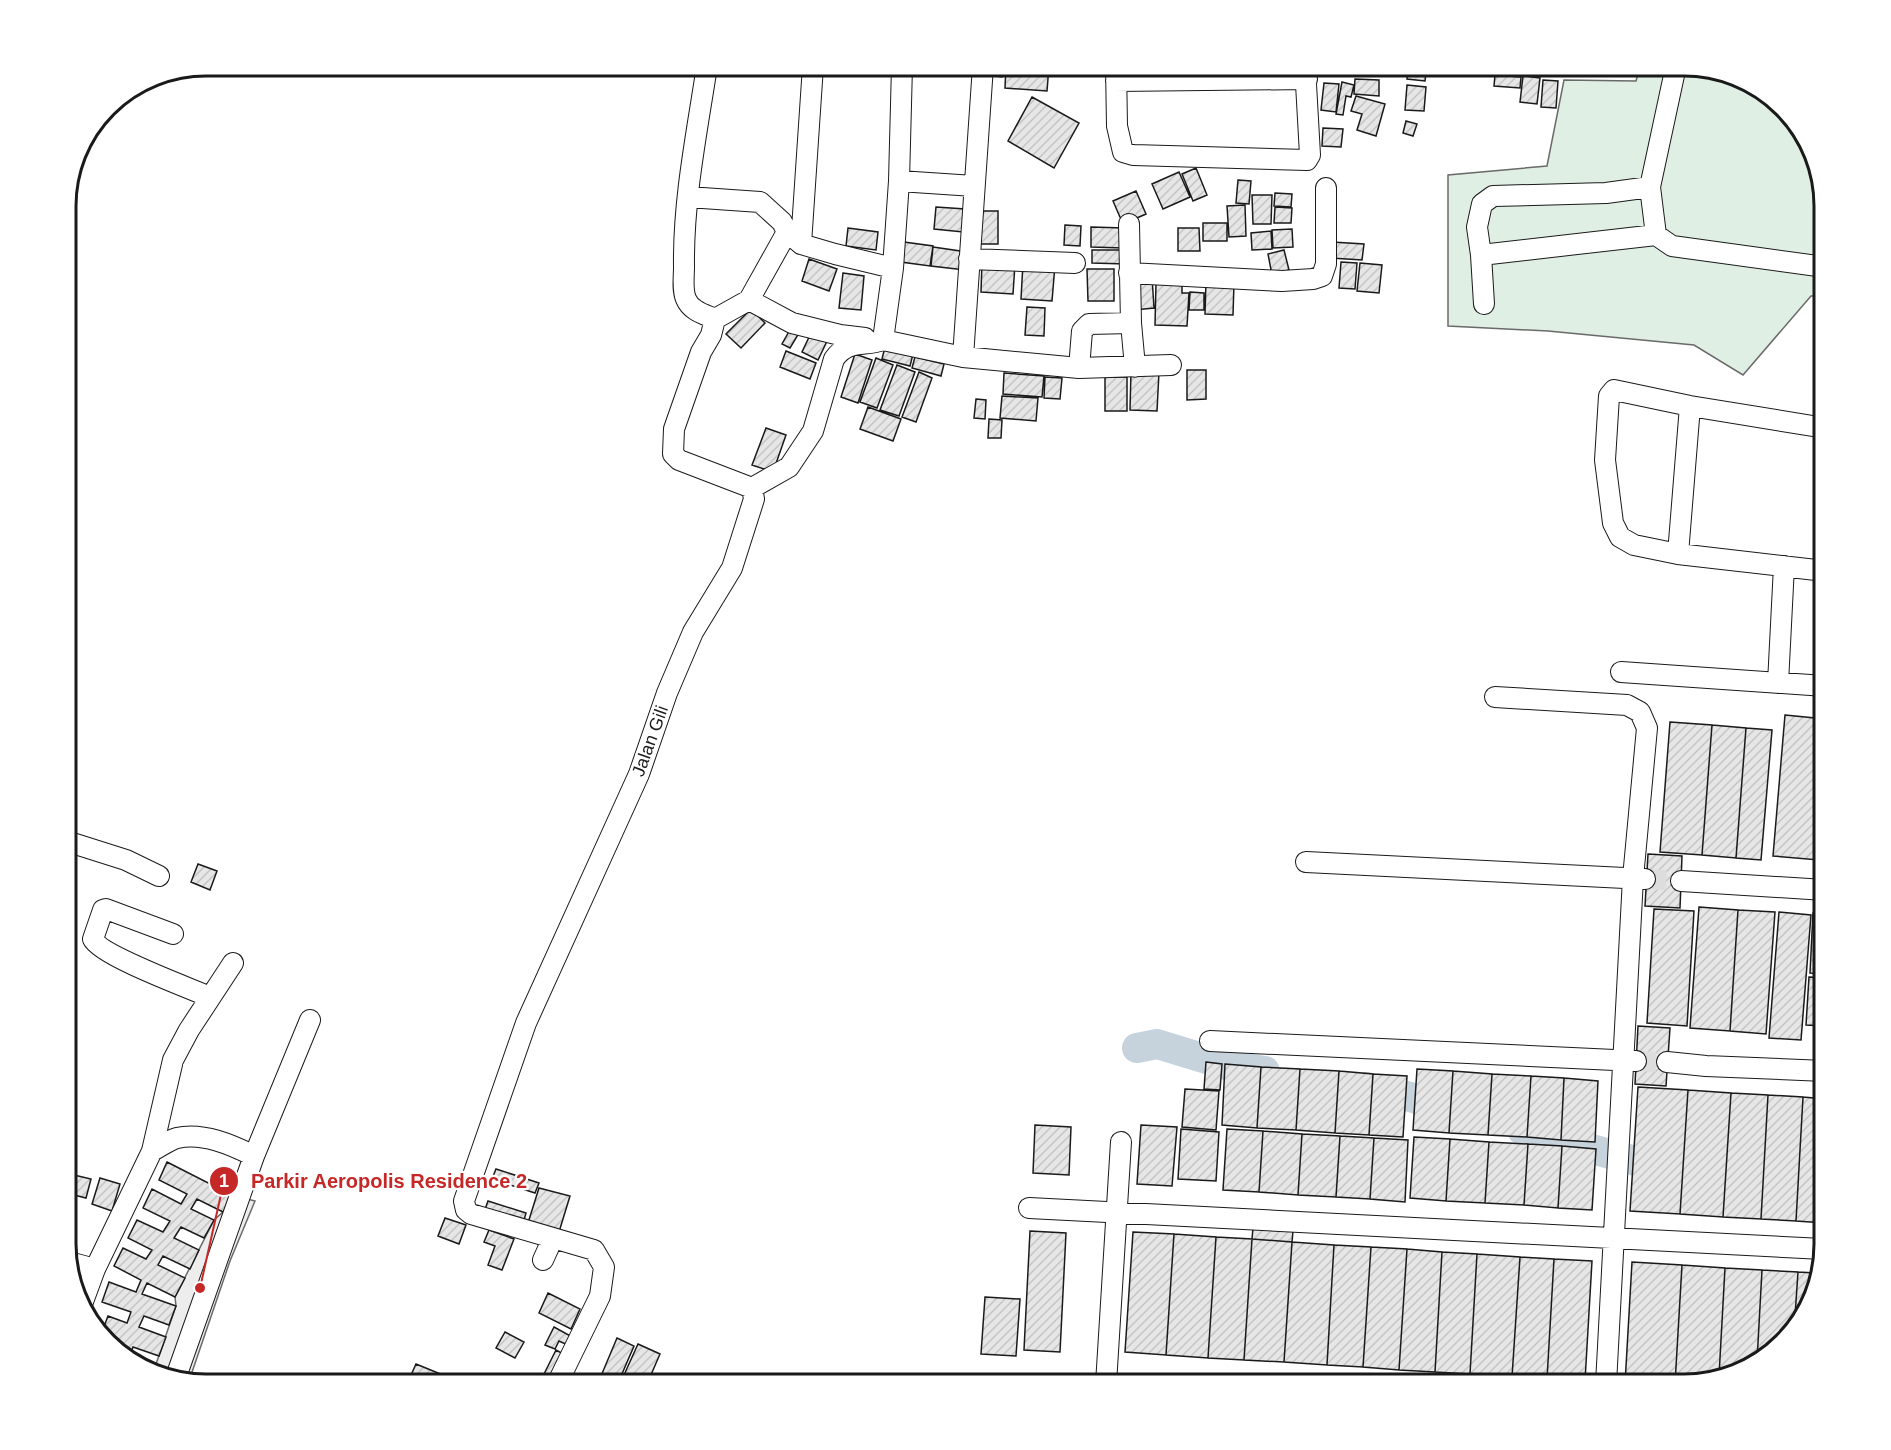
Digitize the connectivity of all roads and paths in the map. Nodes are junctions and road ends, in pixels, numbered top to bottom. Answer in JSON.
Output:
{"nodes":[{"id":1,"x":704,"y":77,"type":"edge"},
{"id":2,"x":812,"y":77,"type":"edge"},
{"id":3,"x":902,"y":77,"type":"edge"},
{"id":4,"x":982,"y":77,"type":"edge"},
{"id":5,"x":1116,"y":77,"type":"edge"},
{"id":6,"x":1306,"y":77,"type":"edge"},
{"id":7,"x":1674,"y":77,"type":"edge"},
{"id":8,"x":899,"y":181,"type":"junction"},
{"id":9,"x":974,"y":186,"type":"junction"},
{"id":10,"x":1650,"y":187,"type":"junction"},
{"id":11,"x":1326,"y":188,"type":"dead end"},
{"id":12,"x":688,"y":197,"type":"junction"},
{"id":13,"x":1129,"y":224,"type":"dead end"},
{"id":14,"x":1656,"y":235,"type":"junction"},
{"id":15,"x":794,"y":238,"type":"junction"},
{"id":16,"x":1481,"y":255,"type":"junction"},
{"id":17,"x":969,"y":259,"type":"junction"},
{"id":18,"x":1075,"y":263,"type":"dead end"},
{"id":19,"x":1814,"y":265,"type":"edge"},
{"id":20,"x":893,"y":268,"type":"junction"},
{"id":21,"x":1129,"y":273,"type":"junction"},
{"id":22,"x":749,"y":300,"type":"junction"},
{"id":23,"x":1484,"y":304,"type":"dead end"},
{"id":24,"x":715,"y":320,"type":"junction"},
{"id":25,"x":1131,"y":323,"type":"junction"},
{"id":26,"x":883,"y":340,"type":"junction"},
{"id":27,"x":963,"y":357,"type":"junction"},
{"id":28,"x":1171,"y":364,"type":"dead end"},
{"id":29,"x":1135,"y":367,"type":"junction"},
{"id":30,"x":1079,"y":368,"type":"junction"},
{"id":31,"x":1690,"y":406,"type":"junction"},
{"id":32,"x":1814,"y":426,"type":"edge"},
{"id":33,"x":752,"y":488,"type":"junction"},
{"id":34,"x":1678,"y":554,"type":"junction"},
{"id":35,"x":1784,"y":566,"type":"junction"},
{"id":36,"x":1814,"y":569,"type":"edge"},
{"id":37,"x":1621,"y":672,"type":"dead end"},
{"id":38,"x":1778,"y":683,"type":"junction"},
{"id":39,"x":1814,"y":685,"type":"edge"},
{"id":40,"x":1495,"y":697,"type":"dead end"},
{"id":41,"x":77,"y":844,"type":"edge"},
{"id":42,"x":1306,"y":862,"type":"dead end"},
{"id":43,"x":159,"y":876,"type":"dead end"},
{"id":44,"x":1640,"y":878,"type":"junction"},
{"id":45,"x":1681,"y":881,"type":"tunnel mouth"},
{"id":46,"x":1814,"y":889,"type":"edge"},
{"id":47,"x":173,"y":934,"type":"dead end"},
{"id":48,"x":233,"y":963,"type":"dead end"},
{"id":49,"x":210,"y":997,"type":"junction"},
{"id":50,"x":310,"y":1020,"type":"dead end"},
{"id":51,"x":1210,"y":1041,"type":"dead end"},
{"id":52,"x":1630,"y":1061,"type":"junction"},
{"id":53,"x":1667,"y":1062,"type":"tunnel mouth"},
{"id":54,"x":1814,"y":1071,"type":"edge"},
{"id":55,"x":1121,"y":1142,"type":"dead end"},
{"id":56,"x":152,"y":1152,"type":"junction"},
{"id":57,"x":254,"y":1156,"type":"junction"},
{"id":58,"x":1029,"y":1208,"type":"dead end"},
{"id":59,"x":1117,"y":1213,"type":"junction"},
{"id":60,"x":553,"y":1238,"type":"junction"},
{"id":61,"x":1614,"y":1238,"type":"junction"},
{"id":62,"x":1814,"y":1249,"type":"edge"},
{"id":63,"x":543,"y":1260,"type":"dead end"},
{"id":64,"x":78,"y":1265,"type":"edge"},
{"id":65,"x":95,"y":1269,"type":"junction"},
{"id":66,"x":86,"y":1293,"type":"edge"},
{"id":67,"x":178,"y":1370,"type":"edge"},
{"id":68,"x":562,"y":1374,"type":"edge"},
{"id":69,"x":1107,"y":1374,"type":"edge"},
{"id":70,"x":1607,"y":1374,"type":"edge"}],
"edges":[{"from":1,"to":12,"type":"street"},
{"from":2,"to":15,"type":"street"},
{"from":3,"to":8,"type":"street"},
{"from":4,"to":9,"type":"street"},
{"from":5,"to":6,"type":"street"},
{"from":7,"to":10,"type":"street"},
{"from":8,"to":9,"type":"street"},
{"from":8,"to":20,"type":"street"},
{"from":9,"to":17,"type":"street"},
{"from":10,"to":14,"type":"street"},
{"from":10,"to":16,"type":"street"},
{"from":11,"to":21,"type":"street"},
{"from":12,"to":15,"type":"street"},
{"from":12,"to":24,"type":"street"},
{"from":13,"to":21,"type":"street"},
{"from":14,"to":16,"type":"street"},
{"from":14,"to":19,"type":"street"},
{"from":15,"to":20,"type":"street"},
{"from":15,"to":22,"type":"street"},
{"from":16,"to":23,"type":"street"},
{"from":17,"to":18,"type":"street"},
{"from":17,"to":27,"type":"street"},
{"from":20,"to":26,"type":"street"},
{"from":21,"to":25,"type":"street"},
{"from":22,"to":24,"type":"street"},
{"from":22,"to":26,"type":"street"},
{"from":24,"to":33,"type":"street"},
{"from":25,"to":29,"type":"street"},
{"from":25,"to":30,"type":"street"},
{"from":26,"to":27,"type":"street"},
{"from":26,"to":33,"type":"street"},
{"from":27,"to":30,"type":"street"},
{"from":28,"to":29,"type":"street"},
{"from":29,"to":30,"type":"street"},
{"from":31,"to":32,"type":"street"},
{"from":31,"to":34,"type":"street"},
{"from":31,"to":34,"type":"street"},
{"from":33,"to":60,"type":"street","name":"Jalan Gili"},
{"from":34,"to":35,"type":"street"},
{"from":35,"to":36,"type":"street"},
{"from":35,"to":38,"type":"street"},
{"from":37,"to":38,"type":"street"},
{"from":38,"to":39,"type":"street"},
{"from":40,"to":44,"type":"street"},
{"from":41,"to":43,"type":"street"},
{"from":42,"to":44,"type":"street"},
{"from":44,"to":52,"type":"street"},
{"from":45,"to":46,"type":"street"},
{"from":47,"to":49,"type":"street"},
{"from":48,"to":49,"type":"street"},
{"from":49,"to":56,"type":"street"},
{"from":50,"to":57,"type":"street"},
{"from":51,"to":52,"type":"street"},
{"from":52,"to":61,"type":"street"},
{"from":53,"to":54,"type":"street"},
{"from":55,"to":59,"type":"street"},
{"from":56,"to":57,"type":"street"},
{"from":56,"to":65,"type":"street"},
{"from":57,"to":67,"type":"street"},
{"from":58,"to":59,"type":"street"},
{"from":59,"to":61,"type":"street"},
{"from":59,"to":69,"type":"street"},
{"from":60,"to":63,"type":"street"},
{"from":60,"to":68,"type":"street"},
{"from":61,"to":62,"type":"street"},
{"from":61,"to":70,"type":"street"},
{"from":64,"to":65,"type":"street"},
{"from":65,"to":66,"type":"street"}]}
